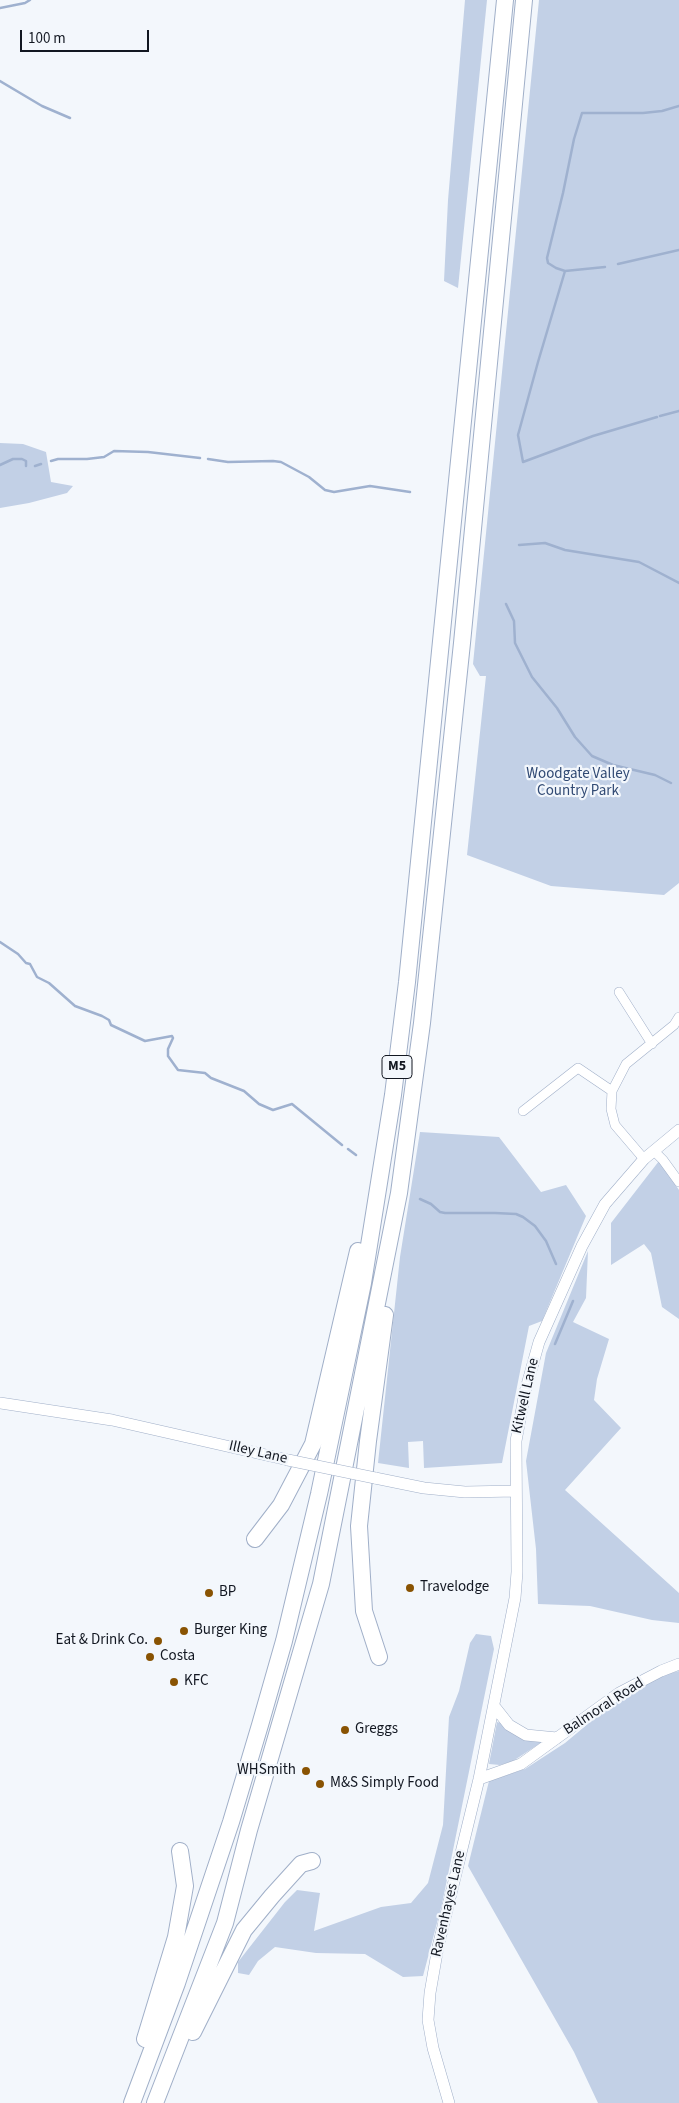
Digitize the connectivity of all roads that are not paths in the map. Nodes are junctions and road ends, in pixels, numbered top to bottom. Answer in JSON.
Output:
{"nodes":[{"id":1,"x":505,"y":0,"type":"edge"},
{"id":2,"x":524,"y":0,"type":"edge"},
{"id":3,"x":619,"y":992,"type":"dead end"},
{"id":4,"x":679,"y":1017,"type":"edge"},
{"id":5,"x":652,"y":1044,"type":"junction"},
{"id":6,"x":612,"y":1091,"type":"junction"},
{"id":7,"x":523,"y":1111,"type":"dead end"},
{"id":8,"x":389,"y":1120,"type":"junction"},
{"id":9,"x":679,"y":1130,"type":"edge"},
{"id":10,"x":654,"y":1151,"type":"junction"},
{"id":11,"x":644,"y":1159,"type":"junction"},
{"id":12,"x":679,"y":1182,"type":"edge"},
{"id":13,"x":399,"y":1193,"type":"junction"},
{"id":14,"x":0,"y":1403,"type":"edge"},
{"id":15,"x":516,"y":1491,"type":"junction"},
{"id":16,"x":255,"y":1539,"type":"dead end"},
{"id":17,"x":379,"y":1657,"type":"dead end"},
{"id":18,"x":679,"y":1664,"type":"edge"},
{"id":19,"x":494,"y":1706,"type":"junction"},
{"id":20,"x":556,"y":1738,"type":"junction"},
{"id":21,"x":479,"y":1779,"type":"junction"},
{"id":22,"x":180,"y":1851,"type":"dead end"},
{"id":23,"x":312,"y":1861,"type":"dead end"},
{"id":24,"x":126,"y":2103,"type":"edge"},
{"id":25,"x":132,"y":2103,"type":"edge"},
{"id":26,"x":155,"y":2103,"type":"edge"},
{"id":27,"x":161,"y":2103,"type":"edge"},
{"id":28,"x":449,"y":2103,"type":"edge"}],
"edges":[{"from":1,"to":8,"type":"highway","number":"M5"},
{"from":2,"to":13,"type":"highway","number":"M5"},
{"from":3,"to":5,"type":"street"},
{"from":4,"to":5,"type":"street"},
{"from":5,"to":6,"type":"street"},
{"from":6,"to":7,"type":"street"},
{"from":6,"to":11,"type":"street"},
{"from":8,"to":16,"type":"highway"},
{"from":8,"to":25,"type":"highway","number":"M5"},
{"from":9,"to":10,"type":"street","name":"Kitwell Lane"},
{"from":10,"to":11,"type":"street","name":"Kitwell Lane"},
{"from":10,"to":12,"type":"street"},
{"from":11,"to":15,"type":"street","name":"Kitwell Lane"},
{"from":13,"to":17,"type":"highway"},
{"from":13,"to":26,"type":"highway","number":"M5"},
{"from":14,"to":15,"type":"street","name":"Illey Lane","bridge":true},
{"from":15,"to":19,"type":"street","name":"Kitwell Lane"},
{"from":18,"to":20,"type":"street","name":"Balmoral Road"},
{"from":19,"to":20,"type":"street","name":"Balmoral Road"},
{"from":19,"to":21,"type":"street","name":"Ravenhayes Lane"},
{"from":20,"to":21,"type":"street","name":"Balmoral Road"},
{"from":21,"to":28,"type":"street","name":"Ravenhayes Lane"},
{"from":22,"to":24,"type":"highway"},
{"from":23,"to":27,"type":"highway"}]}
